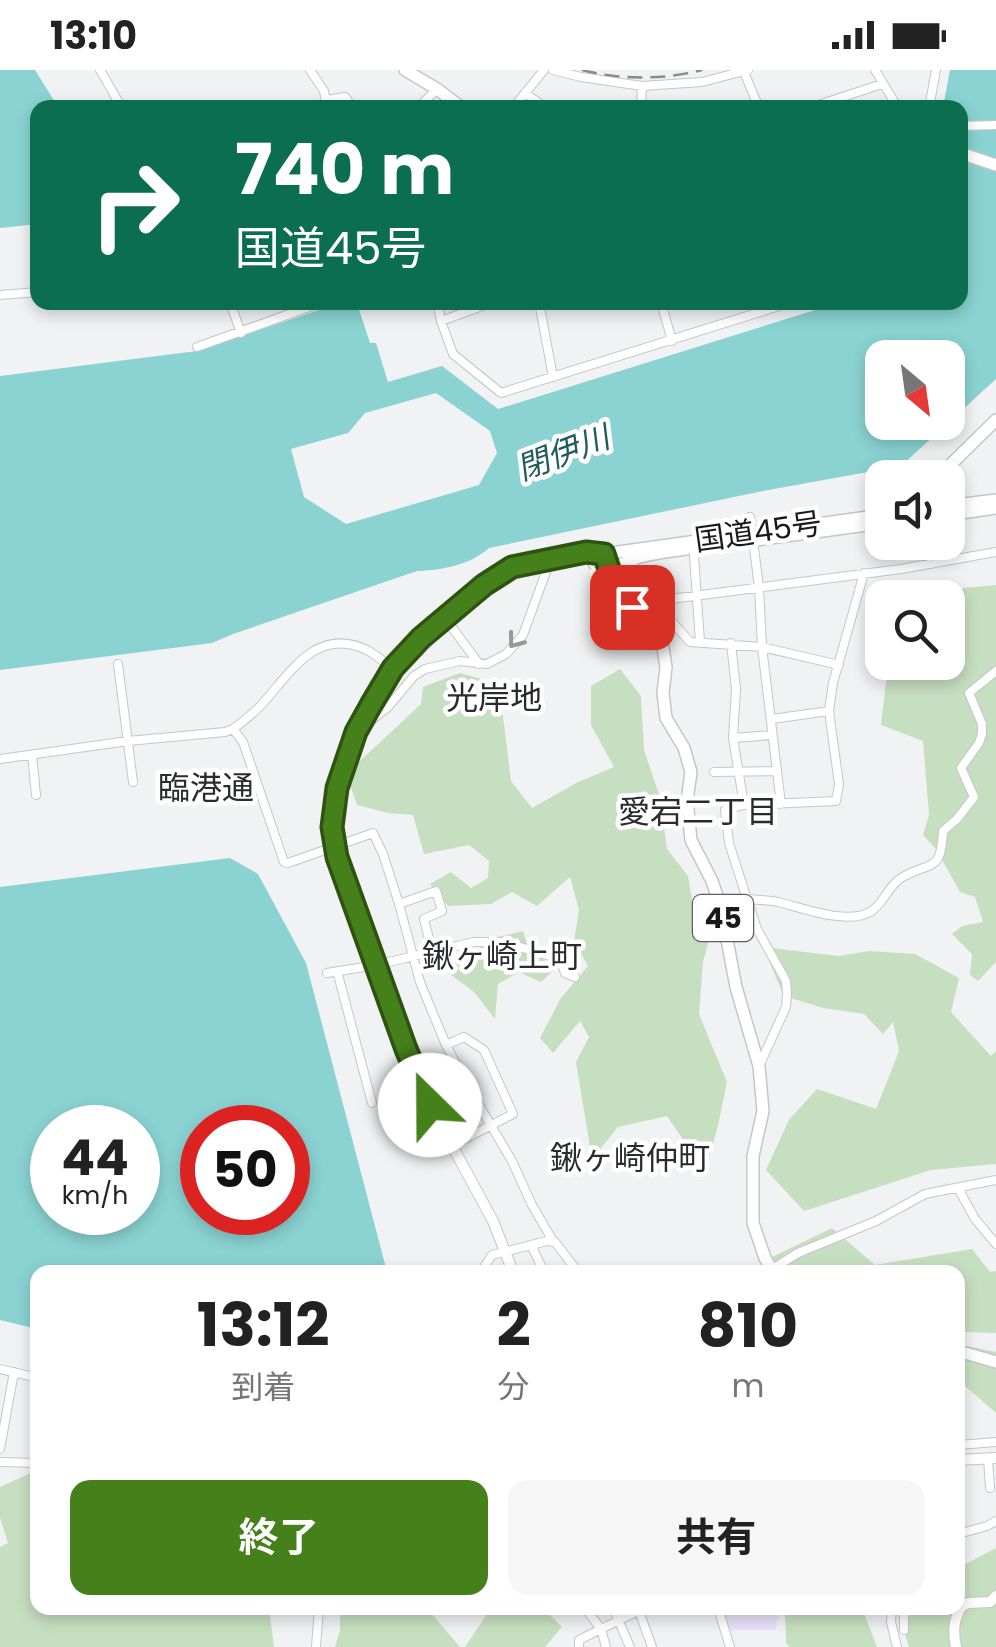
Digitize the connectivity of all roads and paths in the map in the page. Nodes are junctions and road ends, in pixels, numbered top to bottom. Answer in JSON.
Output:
{"nodes":[{"id":1,"x":100,"y":70,"type":"edge"},
{"id":2,"x":310,"y":70,"type":"edge"},
{"id":3,"x":544,"y":70,"type":"edge"},
{"id":4,"x":553,"y":70,"type":"edge"},
{"id":5,"x":875,"y":70,"type":"edge"},
{"id":6,"x":936,"y":70,"type":"edge"},
{"id":7,"x":410,"y":71,"type":"edge"},
{"id":8,"x":746,"y":71,"type":"edge"},
{"id":9,"x":882,"y":84,"type":"junction"},
{"id":10,"x":642,"y":86,"type":"junction"},
{"id":11,"x":437,"y":89,"type":"junction"},
{"id":12,"x":525,"y":93,"type":"junction"},
{"id":13,"x":117,"y":100,"type":"edge"},
{"id":14,"x":326,"y":100,"type":"edge"},
{"id":15,"x":426,"y":100,"type":"edge"},
{"id":16,"x":451,"y":100,"type":"edge"},
{"id":17,"x":519,"y":100,"type":"edge"},
{"id":18,"x":535,"y":100,"type":"edge"},
{"id":19,"x":641,"y":100,"type":"edge"},
{"id":20,"x":756,"y":100,"type":"edge"},
{"id":21,"x":833,"y":100,"type":"edge"},
{"id":22,"x":893,"y":100,"type":"edge"},
{"id":23,"x":930,"y":100,"type":"edge"},
{"id":24,"x":996,"y":125,"type":"edge"},
{"id":25,"x":968,"y":126,"type":"edge"},
{"id":26,"x":968,"y":155,"type":"edge"},
{"id":27,"x":968,"y":163,"type":"edge"},
{"id":28,"x":996,"y":164,"type":"edge"},
{"id":29,"x":996,"y":172,"type":"edge"},
{"id":30,"x":30,"y":293,"type":"edge"},
{"id":31,"x":0,"y":295,"type":"edge"},
{"id":32,"x":233,"y":310,"type":"edge"},
{"id":33,"x":301,"y":310,"type":"edge"},
{"id":34,"x":439,"y":310,"type":"edge"},
{"id":35,"x":471,"y":310,"type":"edge"},
{"id":36,"x":540,"y":310,"type":"edge"},
{"id":37,"x":664,"y":310,"type":"edge"},
{"id":38,"x":767,"y":310,"type":"edge"},
{"id":39,"x":441,"y":321,"type":"junction"},
{"id":40,"x":241,"y":332,"type":"junction"},
{"id":41,"x":672,"y":341,"type":"junction"},
{"id":42,"x":197,"y":347,"type":"dead end"},
{"id":43,"x":553,"y":377,"type":"junction"},
{"id":44,"x":996,"y":420,"type":"edge"},
{"id":45,"x":955,"y":460,"type":"edge"},
{"id":46,"x":996,"y":500,"type":"edge"},
{"id":47,"x":965,"y":504,"type":"edge"},
{"id":48,"x":996,"y":508,"type":"edge"},
{"id":49,"x":965,"y":512,"type":"edge"},
{"id":50,"x":750,"y":516,"type":"dead end"},
{"id":51,"x":865,"y":518,"type":"edge"},
{"id":52,"x":865,"y":525,"type":"edge"},
{"id":53,"x":754,"y":537,"type":"junction"},
{"id":54,"x":693,"y":544,"type":"junction"},
{"id":55,"x":586,"y":552,"type":"junction"},
{"id":56,"x":996,"y":552,"type":"edge"},
{"id":57,"x":657,"y":554,"type":"junction"},
{"id":58,"x":551,"y":558,"type":"junction"},
{"id":59,"x":931,"y":560,"type":"edge"},
{"id":60,"x":631,"y":561,"type":"junction"},
{"id":61,"x":931,"y":564,"type":"junction"},
{"id":62,"x":607,"y":567,"type":"junction"},
{"id":63,"x":864,"y":574,"type":"junction"},
{"id":64,"x":759,"y":587,"type":"junction"},
{"id":65,"x":695,"y":595,"type":"junction"},
{"id":66,"x":664,"y":600,"type":"junction"},
{"id":67,"x":446,"y":618,"type":"junction"},
{"id":68,"x":700,"y":642,"type":"junction"},
{"id":69,"x":731,"y":643,"type":"junction"},
{"id":70,"x":762,"y":647,"type":"junction"},
{"id":71,"x":118,"y":664,"type":"dead end"},
{"id":72,"x":479,"y":664,"type":"junction"},
{"id":73,"x":839,"y":666,"type":"junction"},
{"id":74,"x":393,"y":668,"type":"junction"},
{"id":75,"x":996,"y":671,"type":"edge"},
{"id":76,"x":829,"y":711,"type":"junction"},
{"id":77,"x":772,"y":719,"type":"junction"},
{"id":78,"x":233,"y":729,"type":"junction"},
{"id":79,"x":356,"y":732,"type":"junction"},
{"id":80,"x":772,"y":735,"type":"junction"},
{"id":81,"x":733,"y":738,"type":"junction"},
{"id":82,"x":128,"y":741,"type":"junction"},
{"id":83,"x":32,"y":754,"type":"junction"},
{"id":84,"x":0,"y":758,"type":"edge"},
{"id":85,"x":776,"y":771,"type":"junction"},
{"id":86,"x":714,"y":772,"type":"dead end"},
{"id":87,"x":737,"y":772,"type":"junction"},
{"id":88,"x":134,"y":782,"type":"dead end"},
{"id":89,"x":36,"y":795,"type":"dead end"},
{"id":90,"x":780,"y":804,"type":"junction"},
{"id":91,"x":744,"y":805,"type":"junction"},
{"id":92,"x":335,"y":846,"type":"junction"},
{"id":93,"x":747,"y":899,"type":"junction"},
{"id":94,"x":400,"y":904,"type":"junction"},
{"id":95,"x":432,"y":951,"type":"junction"},
{"id":96,"x":413,"y":956,"type":"junction"},
{"id":97,"x":376,"y":965,"type":"junction"},
{"id":98,"x":337,"y":971,"type":"junction"},
{"id":99,"x":326,"y":973,"type":"dead end"},
{"id":100,"x":575,"y":977,"type":"dead end"},
{"id":101,"x":446,"y":1045,"type":"junction"},
{"id":102,"x":759,"y":1066,"type":"junction"},
{"id":103,"x":372,"y":1103,"type":"dead end"},
{"id":104,"x":492,"y":1126,"type":"junction"},
{"id":105,"x":453,"y":1146,"type":"junction"},
{"id":106,"x":996,"y":1180,"type":"edge"},
{"id":107,"x":958,"y":1188,"type":"junction"},
{"id":108,"x":553,"y":1241,"type":"junction"},
{"id":109,"x":996,"y":1244,"type":"edge"},
{"id":110,"x":531,"y":1245,"type":"junction"},
{"id":111,"x":505,"y":1251,"type":"junction"},
{"id":112,"x":485,"y":1265,"type":"edge"},
{"id":113,"x":510,"y":1265,"type":"edge"},
{"id":114,"x":541,"y":1265,"type":"edge"},
{"id":115,"x":572,"y":1265,"type":"edge"},
{"id":116,"x":769,"y":1265,"type":"edge"},
{"id":117,"x":781,"y":1265,"type":"edge"},
{"id":118,"x":965,"y":1353,"type":"edge"},
{"id":119,"x":996,"y":1362,"type":"edge"},
{"id":120,"x":0,"y":1369,"type":"edge"},
{"id":121,"x":14,"y":1372,"type":"junction"},
{"id":122,"x":30,"y":1376,"type":"edge"},
{"id":123,"x":996,"y":1442,"type":"edge"},
{"id":124,"x":965,"y":1444,"type":"edge"},
{"id":125,"x":0,"y":1448,"type":"edge"},
{"id":126,"x":992,"y":1458,"type":"edge"},
{"id":127,"x":965,"y":1460,"type":"edge"},
{"id":128,"x":0,"y":1462,"type":"edge"},
{"id":129,"x":30,"y":1463,"type":"edge"},
{"id":130,"x":990,"y":1488,"type":"dead end"},
{"id":131,"x":996,"y":1520,"type":"edge"},
{"id":132,"x":965,"y":1532,"type":"edge"},
{"id":133,"x":996,"y":1596,"type":"edge"},
{"id":134,"x":965,"y":1604,"type":"edge"},
{"id":135,"x":318,"y":1615,"type":"edge"},
{"id":136,"x":590,"y":1615,"type":"edge"},
{"id":137,"x":618,"y":1615,"type":"edge"},
{"id":138,"x":628,"y":1615,"type":"edge"},
{"id":139,"x":641,"y":1615,"type":"edge"},
{"id":140,"x":720,"y":1615,"type":"edge"},
{"id":141,"x":892,"y":1615,"type":"edge"},
{"id":142,"x":904,"y":1615,"type":"edge"},
{"id":143,"x":958,"y":1615,"type":"edge"},
{"id":144,"x":620,"y":1620,"type":"junction"},
{"id":145,"x":601,"y":1629,"type":"junction"},
{"id":146,"x":904,"y":1630,"type":"dead end"},
{"id":147,"x":648,"y":1646,"type":"edge"},
{"id":148,"x":316,"y":1647,"type":"edge"},
{"id":149,"x":579,"y":1647,"type":"edge"},
{"id":150,"x":606,"y":1647,"type":"edge"},
{"id":151,"x":630,"y":1647,"type":"edge"},
{"id":152,"x":730,"y":1647,"type":"edge"},
{"id":153,"x":897,"y":1647,"type":"edge"},
{"id":154,"x":956,"y":1647,"type":"edge"}],
"edges":[{"from":1,"to":13,"type":"street"},
{"from":2,"to":14,"type":"street"},
{"from":3,"to":12,"type":"street"},
{"from":4,"to":10,"type":"street"},
{"from":5,"to":9,"type":"street"},
{"from":6,"to":23,"type":"street"},
{"from":7,"to":11,"type":"highway"},
{"from":8,"to":10,"type":"street"},
{"from":8,"to":20,"type":"street"},
{"from":9,"to":21,"type":"street"},
{"from":9,"to":22,"type":"street"},
{"from":10,"to":19,"type":"street"},
{"from":11,"to":15,"type":"street"},
{"from":11,"to":16,"type":"highway"},
{"from":12,"to":17,"type":"street"},
{"from":12,"to":18,"type":"street"},
{"from":24,"to":25,"type":"street"},
{"from":26,"to":28,"type":"highway"},
{"from":27,"to":29,"type":"highway"},
{"from":30,"to":31,"type":"street"},
{"from":32,"to":40,"type":"street"},
{"from":33,"to":40,"type":"street"},
{"from":34,"to":39,"type":"street"},
{"from":35,"to":39,"type":"street"},
{"from":36,"to":43,"type":"street"},
{"from":37,"to":41,"type":"street"},
{"from":38,"to":41,"type":"street"},
{"from":39,"to":43,"type":"street"},
{"from":40,"to":42,"type":"street"},
{"from":41,"to":43,"type":"street"},
{"from":44,"to":45,"type":"highway"},
{"from":46,"to":47,"type":"highway"},
{"from":48,"to":49,"type":"highway"},
{"from":50,"to":53,"type":"street"},
{"from":51,"to":53,"type":"highway","name":"国道45号"},
{"from":52,"to":53,"type":"highway","name":"国道45号"},
{"from":53,"to":54,"type":"highway","name":"国道45号"},
{"from":53,"to":64,"type":"street"},
{"from":54,"to":57,"type":"highway","name":"国道45号"},
{"from":54,"to":62,"type":"highway","name":"国道45号"},
{"from":54,"to":65,"type":"street"},
{"from":55,"to":58,"type":"main road"},
{"from":55,"to":62,"type":"highway"},
{"from":55,"to":62,"type":"highway","number":"45"},
{"from":56,"to":61,"type":"street"},
{"from":57,"to":60,"type":"highway","name":"国道45号"},
{"from":57,"to":62,"type":"highway"},
{"from":58,"to":67,"type":"main road"},
{"from":58,"to":72,"type":"street","one_way":true},
{"from":59,"to":61,"type":"street"},
{"from":60,"to":62,"type":"highway","name":"国道45号"},
{"from":60,"to":66,"type":"street"},
{"from":61,"to":63,"type":"street"},
{"from":62,"to":102,"type":"highway","number":"45"},
{"from":63,"to":64,"type":"street"},
{"from":63,"to":73,"type":"street"},
{"from":64,"to":65,"type":"street"},
{"from":64,"to":70,"type":"street"},
{"from":65,"to":66,"type":"street"},
{"from":65,"to":68,"type":"street"},
{"from":66,"to":68,"type":"street"},
{"from":67,"to":72,"type":"street"},
{"from":67,"to":74,"type":"main road"},
{"from":68,"to":69,"type":"street"},
{"from":69,"to":70,"type":"street"},
{"from":69,"to":81,"type":"street"},
{"from":70,"to":73,"type":"street"},
{"from":70,"to":77,"type":"street"},
{"from":71,"to":82,"type":"street"},
{"from":72,"to":79,"type":"street"},
{"from":73,"to":76,"type":"street"},
{"from":74,"to":78,"type":"street"},
{"from":74,"to":79,"type":"main road"},
{"from":75,"to":93,"type":"street"},
{"from":76,"to":77,"type":"street"},
{"from":76,"to":90,"type":"street"},
{"from":77,"to":80,"type":"street"},
{"from":78,"to":82,"type":"street"},
{"from":78,"to":92,"type":"street"},
{"from":79,"to":92,"type":"main road"},
{"from":80,"to":81,"type":"street"},
{"from":80,"to":85,"type":"street"},
{"from":81,"to":87,"type":"street"},
{"from":82,"to":83,"type":"street"},
{"from":82,"to":88,"type":"street"},
{"from":83,"to":84,"type":"street"},
{"from":83,"to":89,"type":"street"},
{"from":85,"to":87,"type":"street"},
{"from":85,"to":90,"type":"street"},
{"from":86,"to":87,"type":"street"},
{"from":87,"to":91,"type":"street"},
{"from":90,"to":91,"type":"street"},
{"from":91,"to":93,"type":"street"},
{"from":92,"to":94,"type":"street"},
{"from":92,"to":97,"type":"main road"},
{"from":93,"to":102,"type":"street"},
{"from":94,"to":95,"type":"street"},
{"from":94,"to":96,"type":"street"},
{"from":95,"to":96,"type":"street"},
{"from":95,"to":100,"type":"street"},
{"from":96,"to":97,"type":"street"},
{"from":96,"to":101,"type":"street"},
{"from":97,"to":98,"type":"street"},
{"from":97,"to":105,"type":"main road"},
{"from":98,"to":99,"type":"street"},
{"from":98,"to":103,"type":"street"},
{"from":101,"to":104,"type":"street"},
{"from":101,"to":104,"type":"street"},
{"from":102,"to":116,"type":"highway","number":"45"},
{"from":104,"to":105,"type":"street"},
{"from":104,"to":108,"type":"street"},
{"from":105,"to":111,"type":"main road"},
{"from":106,"to":107,"type":"street"},
{"from":107,"to":109,"type":"street"},
{"from":107,"to":117,"type":"street"},
{"from":108,"to":110,"type":"street"},
{"from":108,"to":115,"type":"street"},
{"from":110,"to":111,"type":"street"},
{"from":110,"to":114,"type":"street"},
{"from":111,"to":112,"type":"street"},
{"from":111,"to":113,"type":"main road"},
{"from":118,"to":119,"type":"highway"},
{"from":120,"to":121,"type":"street"},
{"from":121,"to":122,"type":"street"},
{"from":121,"to":125,"type":"street"},
{"from":123,"to":124,"type":"street"},
{"from":126,"to":127,"type":"main road"},
{"from":126,"to":130,"type":"street"},
{"from":128,"to":129,"type":"street"},
{"from":131,"to":132,"type":"street"},
{"from":133,"to":134,"type":"main road"},
{"from":135,"to":148,"type":"street"},
{"from":136,"to":145,"type":"street"},
{"from":137,"to":144,"type":"street"},
{"from":138,"to":144,"type":"street"},
{"from":139,"to":147,"type":"street"},
{"from":140,"to":152,"type":"street"},
{"from":141,"to":153,"type":"street"},
{"from":142,"to":146,"type":"street"},
{"from":143,"to":154,"type":"main road"},
{"from":144,"to":145,"type":"street"},
{"from":144,"to":151,"type":"street"},
{"from":145,"to":149,"type":"street"},
{"from":145,"to":150,"type":"street"}]}
